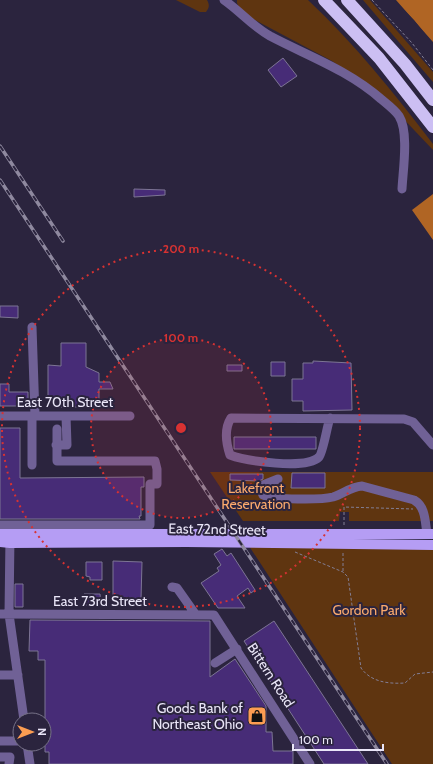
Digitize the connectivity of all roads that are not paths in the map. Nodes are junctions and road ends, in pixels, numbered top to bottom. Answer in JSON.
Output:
{"nodes":[{"id":1,"x":224,"y":0,"type":"edge"},
{"id":2,"x":324,"y":0,"type":"edge"},
{"id":3,"x":347,"y":0,"type":"edge"},
{"id":4,"x":433,"y":100,"type":"edge"},
{"id":5,"x":433,"y":127,"type":"edge"},
{"id":6,"x":402,"y":189,"type":"dead end"},
{"id":7,"x":32,"y":326,"type":"dead end"},
{"id":8,"x":0,"y":416,"type":"edge"},
{"id":9,"x":33,"y":416,"type":"junction"},
{"id":10,"x":66,"y":416,"type":"junction"},
{"id":11,"x":130,"y":416,"type":"dead end"},
{"id":12,"x":330,"y":418,"type":"junction"},
{"id":13,"x":56,"y":429,"type":"dead end"},
{"id":14,"x":56,"y":445,"type":"junction"},
{"id":15,"x":433,"y":445,"type":"edge"},
{"id":16,"x":32,"y":465,"type":"dead end"},
{"id":17,"x":278,"y":479,"type":"dead end"},
{"id":18,"x":0,"y":526,"type":"edge"},
{"id":19,"x":5,"y":538,"type":"edge"},
{"id":20,"x":430,"y":539,"type":"edge"},
{"id":21,"x":172,"y":587,"type":"dead end"},
{"id":22,"x":5,"y":614,"type":"edge"},
{"id":23,"x":198,"y":615,"type":"junction"},
{"id":24,"x":237,"y":649,"type":"junction"},
{"id":25,"x":215,"y":663,"type":"dead end"},
{"id":26,"x":0,"y":675,"type":"edge"},
{"id":27,"x":18,"y":675,"type":"junction"},
{"id":28,"x":23,"y":712,"type":"edge"},
{"id":29,"x":0,"y":741,"type":"edge"},
{"id":30,"x":12,"y":741,"type":"edge"},
{"id":31,"x":28,"y":752,"type":"edge"},
{"id":32,"x":0,"y":757,"type":"edge"},
{"id":33,"x":9,"y":764,"type":"edge"},
{"id":34,"x":30,"y":764,"type":"edge"},
{"id":35,"x":310,"y":764,"type":"edge"}],
"edges":[{"from":1,"to":6,"type":"street"},
{"from":2,"to":5,"type":"highway"},
{"from":3,"to":4,"type":"highway"},
{"from":7,"to":9,"type":"street"},
{"from":8,"to":9,"type":"street","name":"East 70th Street"},
{"from":9,"to":10,"type":"street","name":"East 70th Street"},
{"from":9,"to":16,"type":"street"},
{"from":10,"to":11,"type":"street","name":"East 70th Street"},
{"from":10,"to":14,"type":"street"},
{"from":12,"to":12,"type":"street"},
{"from":12,"to":15,"type":"street"},
{"from":13,"to":14,"type":"street"},
{"from":14,"to":18,"type":"street"},
{"from":17,"to":20,"type":"street"},
{"from":19,"to":20,"type":"main road","name":"East 72nd Street"},
{"from":19,"to":22,"type":"street"},
{"from":21,"to":23,"type":"street"},
{"from":22,"to":23,"type":"street","name":"East 73rd Street"},
{"from":22,"to":27,"type":"street"},
{"from":23,"to":24,"type":"street","name":"Bittern Road"},
{"from":24,"to":25,"type":"street"},
{"from":24,"to":35,"type":"street","name":"Bittern Road"},
{"from":26,"to":27,"type":"street"},
{"from":27,"to":28,"type":"street"},
{"from":29,"to":30,"type":"street"},
{"from":31,"to":34,"type":"street"},
{"from":32,"to":33,"type":"street"}]}
